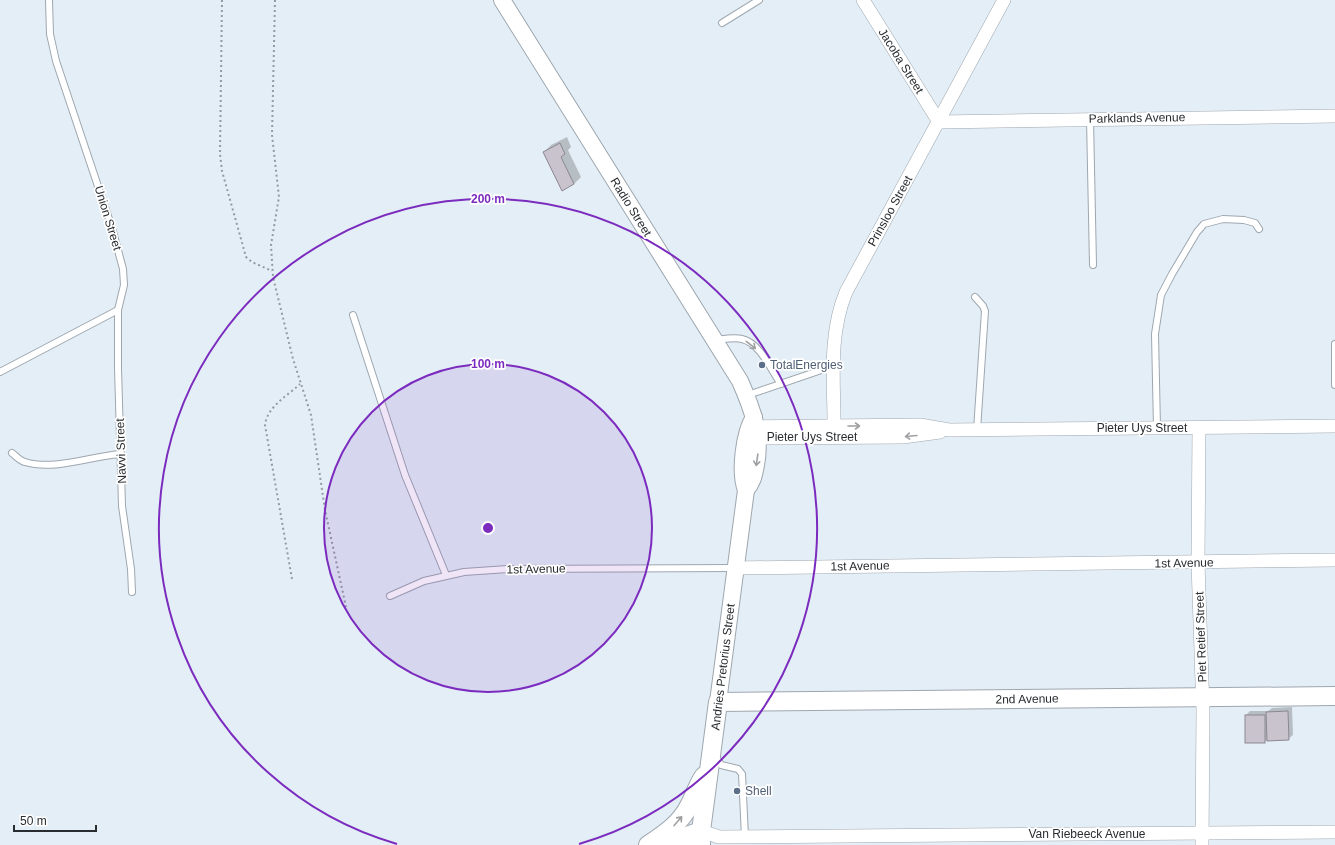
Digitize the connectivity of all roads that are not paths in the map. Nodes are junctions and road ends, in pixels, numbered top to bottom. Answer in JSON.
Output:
{"nodes":[{"id":1,"x":48,"y":0,"type":"edge"},
{"id":2,"x":502,"y":0,"type":"edge"},
{"id":3,"x":759,"y":0,"type":"edge"},
{"id":4,"x":863,"y":0,"type":"edge"},
{"id":5,"x":1004,"y":0,"type":"edge"},
{"id":6,"x":722,"y":23,"type":"dead end"},
{"id":7,"x":1335,"y":116,"type":"edge"},
{"id":8,"x":1090,"y":119,"type":"junction"},
{"id":9,"x":939,"y":122,"type":"junction"},
{"id":10,"x":1260,"y":229,"type":"dead end"},
{"id":11,"x":1093,"y":266,"type":"dead end"},
{"id":12,"x":975,"y":298,"type":"dead end"},
{"id":13,"x":118,"y":310,"type":"junction"},
{"id":14,"x":354,"y":315,"type":"dead end"},
{"id":15,"x":714,"y":340,"type":"junction"},
{"id":16,"x":1335,"y":344,"type":"edge"},
{"id":17,"x":833,"y":366,"type":"junction"},
{"id":18,"x":0,"y":372,"type":"edge"},
{"id":19,"x":781,"y":384,"type":"junction"},
{"id":20,"x":1335,"y":385,"type":"edge"},
{"id":21,"x":746,"y":395,"type":"junction"},
{"id":22,"x":1335,"y":426,"type":"edge"},
{"id":23,"x":1157,"y":428,"type":"junction"},
{"id":24,"x":1199,"y":428,"type":"junction"},
{"id":25,"x":753,"y":429,"type":"junction"},
{"id":26,"x":977,"y":430,"type":"junction"},
{"id":27,"x":834,"y":431,"type":"junction"},
{"id":28,"x":12,"y":453,"type":"dead end"},
{"id":29,"x":121,"y":454,"type":"junction"},
{"id":30,"x":1335,"y":560,"type":"edge"},
{"id":31,"x":1198,"y":563,"type":"junction"},
{"id":32,"x":735,"y":568,"type":"junction"},
{"id":33,"x":446,"y":575,"type":"junction"},
{"id":34,"x":132,"y":592,"type":"dead end"},
{"id":35,"x":390,"y":596,"type":"dead end"},
{"id":36,"x":1335,"y":696,"type":"edge"},
{"id":37,"x":1203,"y":697,"type":"junction"},
{"id":38,"x":718,"y":702,"type":"junction"},
{"id":39,"x":711,"y":758,"type":"junction"},
{"id":40,"x":1335,"y":832,"type":"edge"},
{"id":41,"x":745,"y":837,"type":"junction"},
{"id":42,"x":1202,"y":839,"type":"edge"},
{"id":43,"x":700,"y":841,"type":"edge"},
{"id":44,"x":648,"y":845,"type":"edge"},
{"id":45,"x":661,"y":845,"type":"edge"}],
"edges":[{"from":1,"to":13,"type":"lane","name":"Union Street"},
{"from":2,"to":15,"type":"street","name":"Radio Street"},
{"from":3,"to":6,"type":"lane"},
{"from":4,"to":9,"type":"street","name":"Jacoba Street"},
{"from":5,"to":9,"type":"street","name":"Prinsloo Street"},
{"from":7,"to":8,"type":"street","name":"Parklands Avenue"},
{"from":8,"to":9,"type":"street","name":"Parklands Avenue"},
{"from":8,"to":11,"type":"lane"},
{"from":9,"to":17,"type":"street","name":"Prinsloo Street"},
{"from":10,"to":23,"type":"lane"},
{"from":12,"to":26,"type":"lane"},
{"from":13,"to":18,"type":"lane"},
{"from":13,"to":29,"type":"lane","name":"Navvi Street"},
{"from":14,"to":33,"type":"lane"},
{"from":15,"to":19,"type":"lane","one_way":true},
{"from":15,"to":21,"type":"street","name":"Radio Street"},
{"from":16,"to":20,"type":"lane"},
{"from":17,"to":19,"type":"lane"},
{"from":17,"to":27,"type":"street","name":"Prinsloo Street"},
{"from":19,"to":21,"type":"lane"},
{"from":21,"to":25,"type":"street","name":"Radio Street"},
{"from":22,"to":24,"type":"street","name":"Pieter Uys Street"},
{"from":23,"to":24,"type":"street","name":"Pieter Uys Street"},
{"from":23,"to":26,"type":"street","name":"Pieter Uys Street"},
{"from":24,"to":31,"type":"street","name":"Piet Retief Street"},
{"from":25,"to":27,"type":"street","name":"Pieter Uys Street"},
{"from":25,"to":32,"type":"street","name":"Andries Pretorius Street"},
{"from":26,"to":27,"type":"street","name":"Pieter Uys Street"},
{"from":28,"to":29,"type":"lane"},
{"from":29,"to":34,"type":"lane","name":"Navvi Street"},
{"from":30,"to":31,"type":"street","name":"1st Avenue"},
{"from":31,"to":32,"type":"street","name":"1st Avenue"},
{"from":31,"to":37,"type":"street","name":"Piet Retief Street"},
{"from":32,"to":33,"type":"lane","name":"1st Avenue"},
{"from":32,"to":38,"type":"street","name":"Andries Pretorius Street"},
{"from":33,"to":35,"type":"lane","name":"1st Avenue"},
{"from":36,"to":37,"type":"main road","name":"2nd Avenue"},
{"from":37,"to":38,"type":"main road","name":"2nd Avenue"},
{"from":37,"to":42,"type":"street","name":"Piet Retief Street"},
{"from":38,"to":39,"type":"main road","name":"Andries Pretorius Street"},
{"from":39,"to":41,"type":"lane"},
{"from":39,"to":43,"type":"main road","name":"Andries Pretorius Street"},
{"from":44,"to":39,"type":"main road","one_way":true},
{"from":40,"to":42,"type":"street","name":"Van Riebeeck Avenue"},
{"from":41,"to":42,"type":"street","name":"Van Riebeeck Avenue"},
{"from":41,"to":43,"type":"street","name":"Van Riebeeck Avenue"},
{"from":43,"to":45,"type":"main road"}]}
